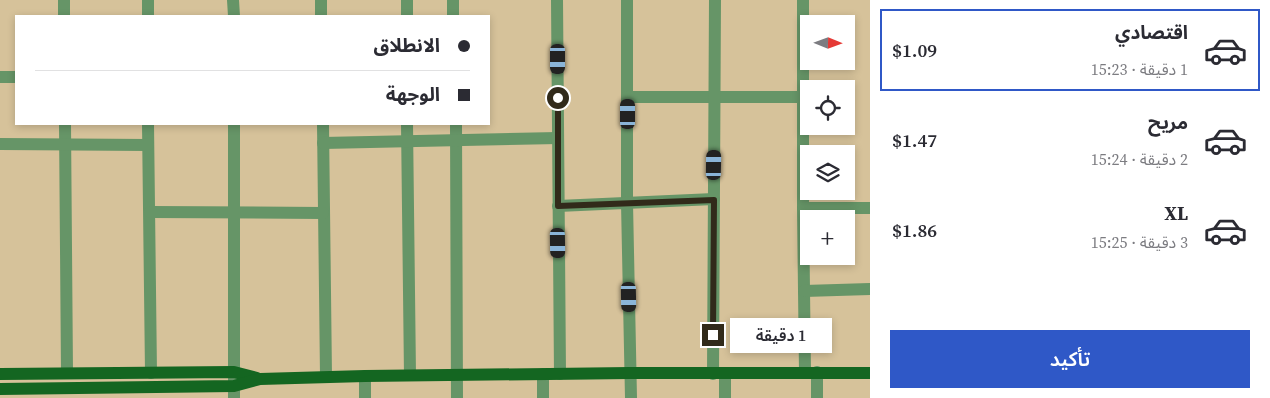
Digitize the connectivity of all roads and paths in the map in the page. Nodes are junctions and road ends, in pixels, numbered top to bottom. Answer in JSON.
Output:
{"nodes":[{"id":1,"x":64,"y":0,"type":"edge"},
{"id":2,"x":148,"y":0,"type":"edge"},
{"id":3,"x":233,"y":0,"type":"edge"},
{"id":4,"x":321,"y":0,"type":"edge"},
{"id":5,"x":407,"y":0,"type":"edge"},
{"id":6,"x":453,"y":0,"type":"edge"},
{"id":7,"x":557,"y":0,"type":"edge"},
{"id":8,"x":628,"y":0,"type":"edge"},
{"id":9,"x":715,"y":0,"type":"edge"},
{"id":10,"x":804,"y":0,"type":"edge"},
{"id":11,"x":64,"y":15,"type":"edge"},
{"id":12,"x":148,"y":15,"type":"edge"},
{"id":13,"x":234,"y":15,"type":"edge"},
{"id":14,"x":322,"y":15,"type":"edge"},
{"id":15,"x":408,"y":15,"type":"edge"},
{"id":16,"x":454,"y":15,"type":"edge"},
{"id":17,"x":0,"y":77,"type":"edge"},
{"id":18,"x":15,"y":77,"type":"edge"},
{"id":19,"x":804,"y":80,"type":"edge"},
{"id":20,"x":715,"y":96,"type":"junction"},
{"id":21,"x":800,"y":96,"type":"edge"},
{"id":22,"x":628,"y":97,"type":"junction"},
{"id":23,"x":65,"y":125,"type":"edge"},
{"id":24,"x":148,"y":125,"type":"edge"},
{"id":25,"x":234,"y":125,"type":"edge"},
{"id":26,"x":323,"y":125,"type":"edge"},
{"id":27,"x":407,"y":125,"type":"edge"},
{"id":28,"x":456,"y":125,"type":"edge"},
{"id":29,"x":804,"y":135,"type":"edge"},
{"id":30,"x":558,"y":138,"type":"junction"},
{"id":31,"x":456,"y":140,"type":"junction"},
{"id":32,"x":407,"y":141,"type":"junction"},
{"id":33,"x":323,"y":143,"type":"junction"},
{"id":34,"x":0,"y":144,"type":"edge"},
{"id":35,"x":66,"y":144,"type":"junction"},
{"id":36,"x":148,"y":144,"type":"junction"},
{"id":37,"x":714,"y":200,"type":"junction"},
{"id":38,"x":627,"y":203,"type":"junction"},
{"id":39,"x":558,"y":206,"type":"junction"},
{"id":40,"x":803,"y":208,"type":"junction"},
{"id":41,"x":870,"y":208,"type":"edge"},
{"id":42,"x":150,"y":212,"type":"junction"},
{"id":43,"x":234,"y":212,"type":"junction"},
{"id":44,"x":323,"y":213,"type":"junction"},
{"id":45,"x":870,"y":289,"type":"edge"},
{"id":46,"x":804,"y":291,"type":"junction"},
{"id":47,"x":234,"y":372,"type":"junction"},
{"id":48,"x":811,"y":372,"type":"junction"},
{"id":49,"x":67,"y":373,"type":"junction"},
{"id":50,"x":151,"y":373,"type":"junction"},
{"id":51,"x":630,"y":373,"type":"junction"},
{"id":52,"x":870,"y":373,"type":"edge"},
{"id":53,"x":0,"y":374,"type":"edge"},
{"id":54,"x":457,"y":374,"type":"junction"},
{"id":55,"x":543,"y":374,"type":"junction"},
{"id":56,"x":560,"y":374,"type":"junction"},
{"id":57,"x":719,"y":374,"type":"junction"},
{"id":58,"x":410,"y":375,"type":"junction"},
{"id":59,"x":326,"y":376,"type":"junction"},
{"id":60,"x":365,"y":376,"type":"junction"},
{"id":61,"x":260,"y":379,"type":"junction"},
{"id":62,"x":0,"y":389,"type":"edge"},
{"id":63,"x":234,"y":392,"type":"edge"},
{"id":64,"x":66,"y":393,"type":"edge"},
{"id":65,"x":364,"y":398,"type":"edge"},
{"id":66,"x":457,"y":398,"type":"edge"},
{"id":67,"x":543,"y":398,"type":"edge"},
{"id":68,"x":631,"y":398,"type":"edge"},
{"id":69,"x":725,"y":398,"type":"edge"},
{"id":70,"x":817,"y":398,"type":"edge"}],
"edges":[{"from":1,"to":11,"type":"street"},
{"from":2,"to":12,"type":"street"},
{"from":3,"to":13,"type":"street"},
{"from":4,"to":14,"type":"street"},
{"from":5,"to":15,"type":"street"},
{"from":6,"to":16,"type":"street"},
{"from":7,"to":30,"type":"street"},
{"from":8,"to":22,"type":"street"},
{"from":9,"to":20,"type":"street"},
{"from":10,"to":19,"type":"street"},
{"from":17,"to":18,"type":"street"},
{"from":20,"to":21,"type":"street"},
{"from":20,"to":22,"type":"street"},
{"from":20,"to":37,"type":"street"},
{"from":22,"to":38,"type":"street"},
{"from":23,"to":35,"type":"street"},
{"from":24,"to":36,"type":"street"},
{"from":25,"to":43,"type":"street"},
{"from":26,"to":33,"type":"street"},
{"from":27,"to":32,"type":"street"},
{"from":28,"to":31,"type":"street"},
{"from":29,"to":40,"type":"street"},
{"from":30,"to":31,"type":"street"},
{"from":30,"to":39,"type":"street"},
{"from":31,"to":32,"type":"street"},
{"from":31,"to":54,"type":"street"},
{"from":32,"to":33,"type":"street"},
{"from":32,"to":58,"type":"street"},
{"from":33,"to":44,"type":"street"},
{"from":34,"to":35,"type":"street"},
{"from":35,"to":36,"type":"street"},
{"from":35,"to":49,"type":"street"},
{"from":36,"to":42,"type":"street"},
{"from":37,"to":38,"type":"street"},
{"from":37,"to":57,"type":"street"},
{"from":38,"to":39,"type":"street"},
{"from":38,"to":51,"type":"street"},
{"from":39,"to":56,"type":"street"},
{"from":40,"to":41,"type":"street"},
{"from":40,"to":46,"type":"street"},
{"from":42,"to":43,"type":"street"},
{"from":42,"to":50,"type":"street"},
{"from":43,"to":44,"type":"street"},
{"from":43,"to":47,"type":"street"},
{"from":44,"to":59,"type":"street"},
{"from":45,"to":46,"type":"street"},
{"from":46,"to":48,"type":"street"},
{"from":47,"to":50,"type":"main road"},
{"from":47,"to":61,"type":"main road"},
{"from":47,"to":63,"type":"street"},
{"from":48,"to":52,"type":"main road"},
{"from":48,"to":57,"type":"main road"},
{"from":48,"to":70,"type":"street"},
{"from":49,"to":50,"type":"main road"},
{"from":49,"to":53,"type":"main road"},
{"from":51,"to":56,"type":"main road"},
{"from":51,"to":57,"type":"main road"},
{"from":51,"to":68,"type":"street"},
{"from":54,"to":55,"type":"main road"},
{"from":54,"to":58,"type":"main road"},
{"from":54,"to":66,"type":"street"},
{"from":55,"to":56,"type":"main road"},
{"from":55,"to":67,"type":"street"},
{"from":57,"to":69,"type":"street"},
{"from":58,"to":60,"type":"main road"},
{"from":59,"to":60,"type":"main road"},
{"from":59,"to":61,"type":"main road"},
{"from":60,"to":65,"type":"street"},
{"from":61,"to":63,"type":"main road"},
{"from":62,"to":64,"type":"main road"},
{"from":63,"to":64,"type":"main road"}]}
